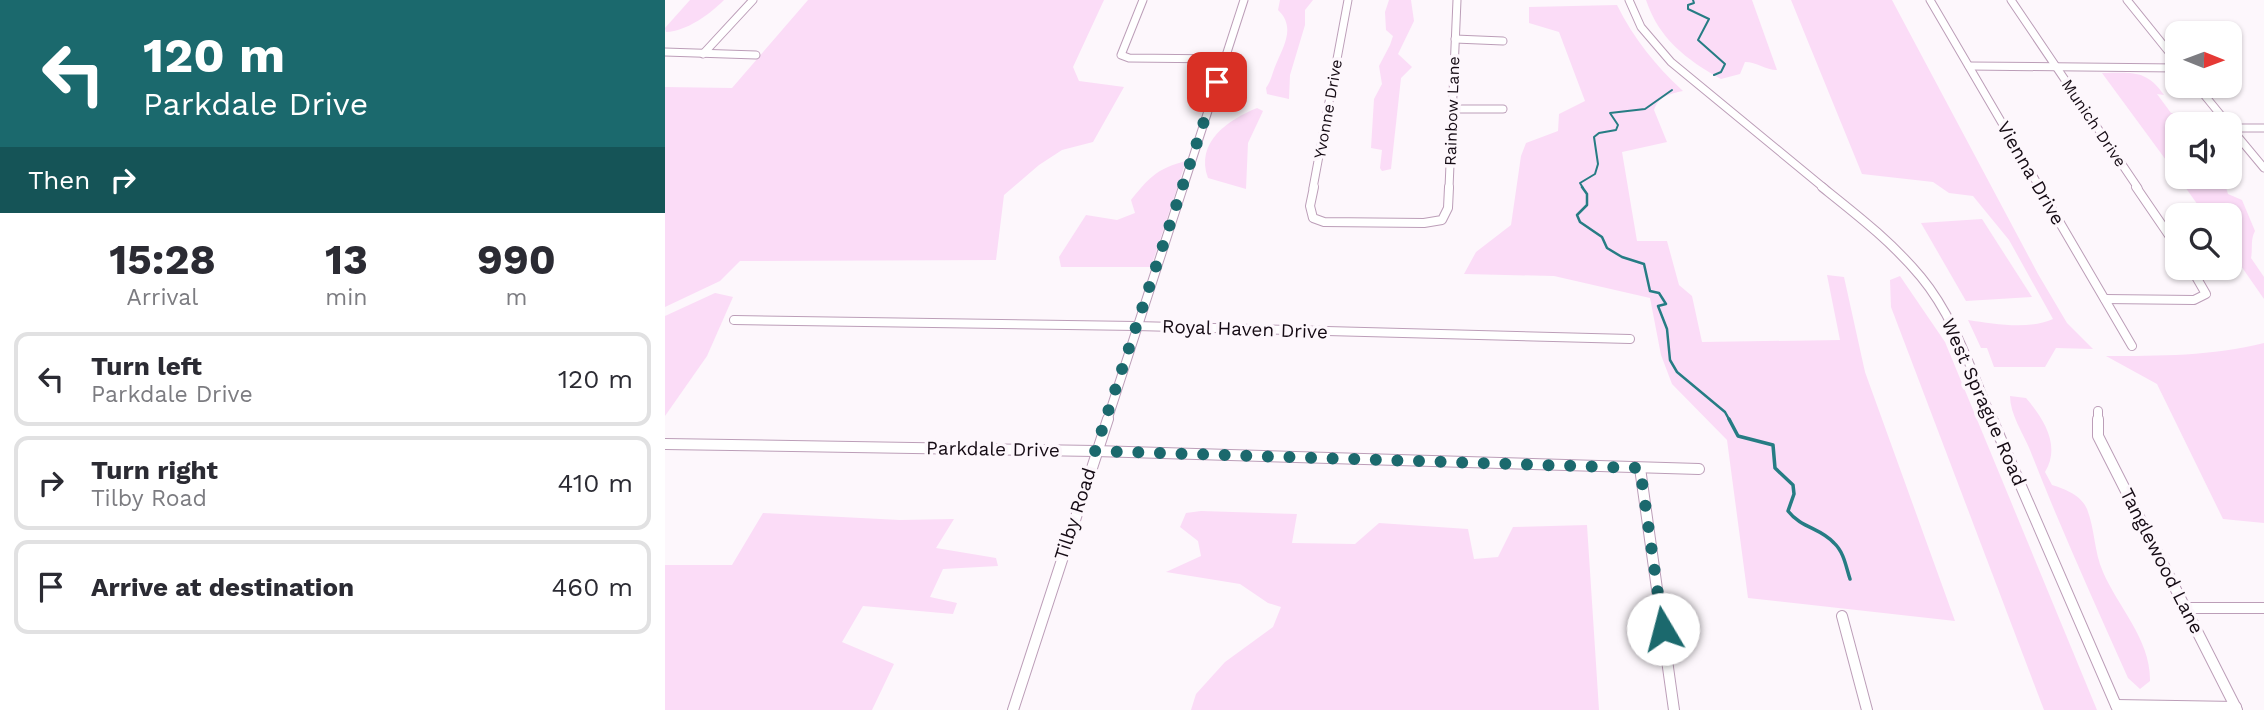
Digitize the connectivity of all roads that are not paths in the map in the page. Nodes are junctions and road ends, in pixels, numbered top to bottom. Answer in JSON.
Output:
{"nodes":[{"id":1,"x":753,"y":0,"type":"edge"},
{"id":2,"x":1143,"y":0,"type":"edge"},
{"id":3,"x":1244,"y":0,"type":"edge"},
{"id":4,"x":1348,"y":0,"type":"edge"},
{"id":5,"x":1457,"y":0,"type":"edge"},
{"id":6,"x":1629,"y":0,"type":"edge"},
{"id":7,"x":1930,"y":0,"type":"edge"},
{"id":8,"x":2011,"y":0,"type":"edge"},
{"id":9,"x":2127,"y":0,"type":"edge"},
{"id":10,"x":1455,"y":39,"type":"junction"},
{"id":11,"x":1503,"y":41,"type":"dead end"},
{"id":12,"x":2165,"y":47,"type":"edge"},
{"id":13,"x":665,"y":52,"type":"edge"},
{"id":14,"x":703,"y":54,"type":"junction"},
{"id":15,"x":756,"y":55,"type":"dead end"},
{"id":16,"x":1225,"y":59,"type":"junction"},
{"id":17,"x":1969,"y":66,"type":"junction"},
{"id":18,"x":2057,"y":67,"type":"junction"},
{"id":19,"x":2165,"y":68,"type":"edge"},
{"id":20,"x":2207,"y":98,"type":"edge"},
{"id":21,"x":1452,"y":109,"type":"junction"},
{"id":22,"x":1503,"y":109,"type":"dead end"},
{"id":23,"x":2218,"y":112,"type":"edge"},
{"id":24,"x":2242,"y":127,"type":"edge"},
{"id":25,"x":2264,"y":128,"type":"edge"},
{"id":26,"x":2242,"y":142,"type":"edge"},
{"id":27,"x":2264,"y":168,"type":"edge"},
{"id":28,"x":1441,"y":220,"type":"joint"},
{"id":29,"x":2165,"y":229,"type":"edge"},
{"id":30,"x":2198,"y":280,"type":"edge"},
{"id":31,"x":2105,"y":299,"type":"junction"},
{"id":32,"x":734,"y":320,"type":"dead end"},
{"id":33,"x":1136,"y":326,"type":"junction"},
{"id":34,"x":1630,"y":339,"type":"dead end"},
{"id":35,"x":2132,"y":346,"type":"dead end"},
{"id":36,"x":2098,"y":411,"type":"dead end"},
{"id":37,"x":665,"y":443,"type":"edge"},
{"id":38,"x":1095,"y":451,"type":"junction"},
{"id":39,"x":1640,"y":468,"type":"junction"},
{"id":40,"x":1699,"y":469,"type":"dead end"},
{"id":41,"x":2187,"y":608,"type":"junction"},
{"id":42,"x":2264,"y":608,"type":"edge"},
{"id":43,"x":1842,"y":616,"type":"dead end"},
{"id":44,"x":2117,"y":707,"type":"edge"},
{"id":45,"x":2236,"y":708,"type":"edge"},
{"id":46,"x":1013,"y":710,"type":"edge"},
{"id":47,"x":1674,"y":710,"type":"edge"},
{"id":48,"x":1867,"y":710,"type":"edge"}],
"edges":[{"from":1,"to":14,"type":"street"},
{"from":2,"to":16,"type":"street"},
{"from":3,"to":16,"type":"street","name":"Tilby Road"},
{"from":4,"to":28,"type":"street","name":"Yvonne Drive"},
{"from":5,"to":10,"type":"street","name":"Rainbow Lane"},
{"from":6,"to":44,"type":"street","name":"West Sprague Road"},
{"from":7,"to":17,"type":"street","name":"Vienna Drive"},
{"from":8,"to":18,"type":"street","name":"Munich Drive"},
{"from":9,"to":12,"type":"street"},
{"from":10,"to":11,"type":"street"},
{"from":10,"to":21,"type":"street","name":"Rainbow Lane"},
{"from":13,"to":14,"type":"street"},
{"from":14,"to":15,"type":"street"},
{"from":16,"to":33,"type":"street","name":"Tilby Road"},
{"from":17,"to":18,"type":"street"},
{"from":17,"to":31,"type":"street","name":"Vienna Drive"},
{"from":18,"to":19,"type":"street"},
{"from":18,"to":29,"type":"street","name":"Munich Drive"},
{"from":20,"to":23,"type":"street"},
{"from":21,"to":22,"type":"street"},
{"from":21,"to":28,"type":"street","name":"Rainbow Lane"},
{"from":24,"to":25,"type":"street"},
{"from":26,"to":27,"type":"street"},
{"from":30,"to":31,"type":"street"},
{"from":31,"to":35,"type":"street","name":"Vienna Drive"},
{"from":32,"to":33,"type":"street","name":"Royal Haven Drive"},
{"from":33,"to":34,"type":"street","name":"Royal Haven Drive"},
{"from":33,"to":38,"type":"street","name":"Tilby Road"},
{"from":36,"to":41,"type":"street","name":"Tanglewood Lane"},
{"from":37,"to":38,"type":"street","name":"Parkdale Drive"},
{"from":38,"to":39,"type":"street","name":"Parkdale Drive"},
{"from":38,"to":46,"type":"street","name":"Tilby Road"},
{"from":39,"to":40,"type":"street","name":"Parkdale Drive"},
{"from":39,"to":47,"type":"street"},
{"from":41,"to":42,"type":"street"},
{"from":41,"to":45,"type":"street","name":"Tanglewood Lane"},
{"from":43,"to":48,"type":"street"},
{"from":44,"to":45,"type":"street"}]}
